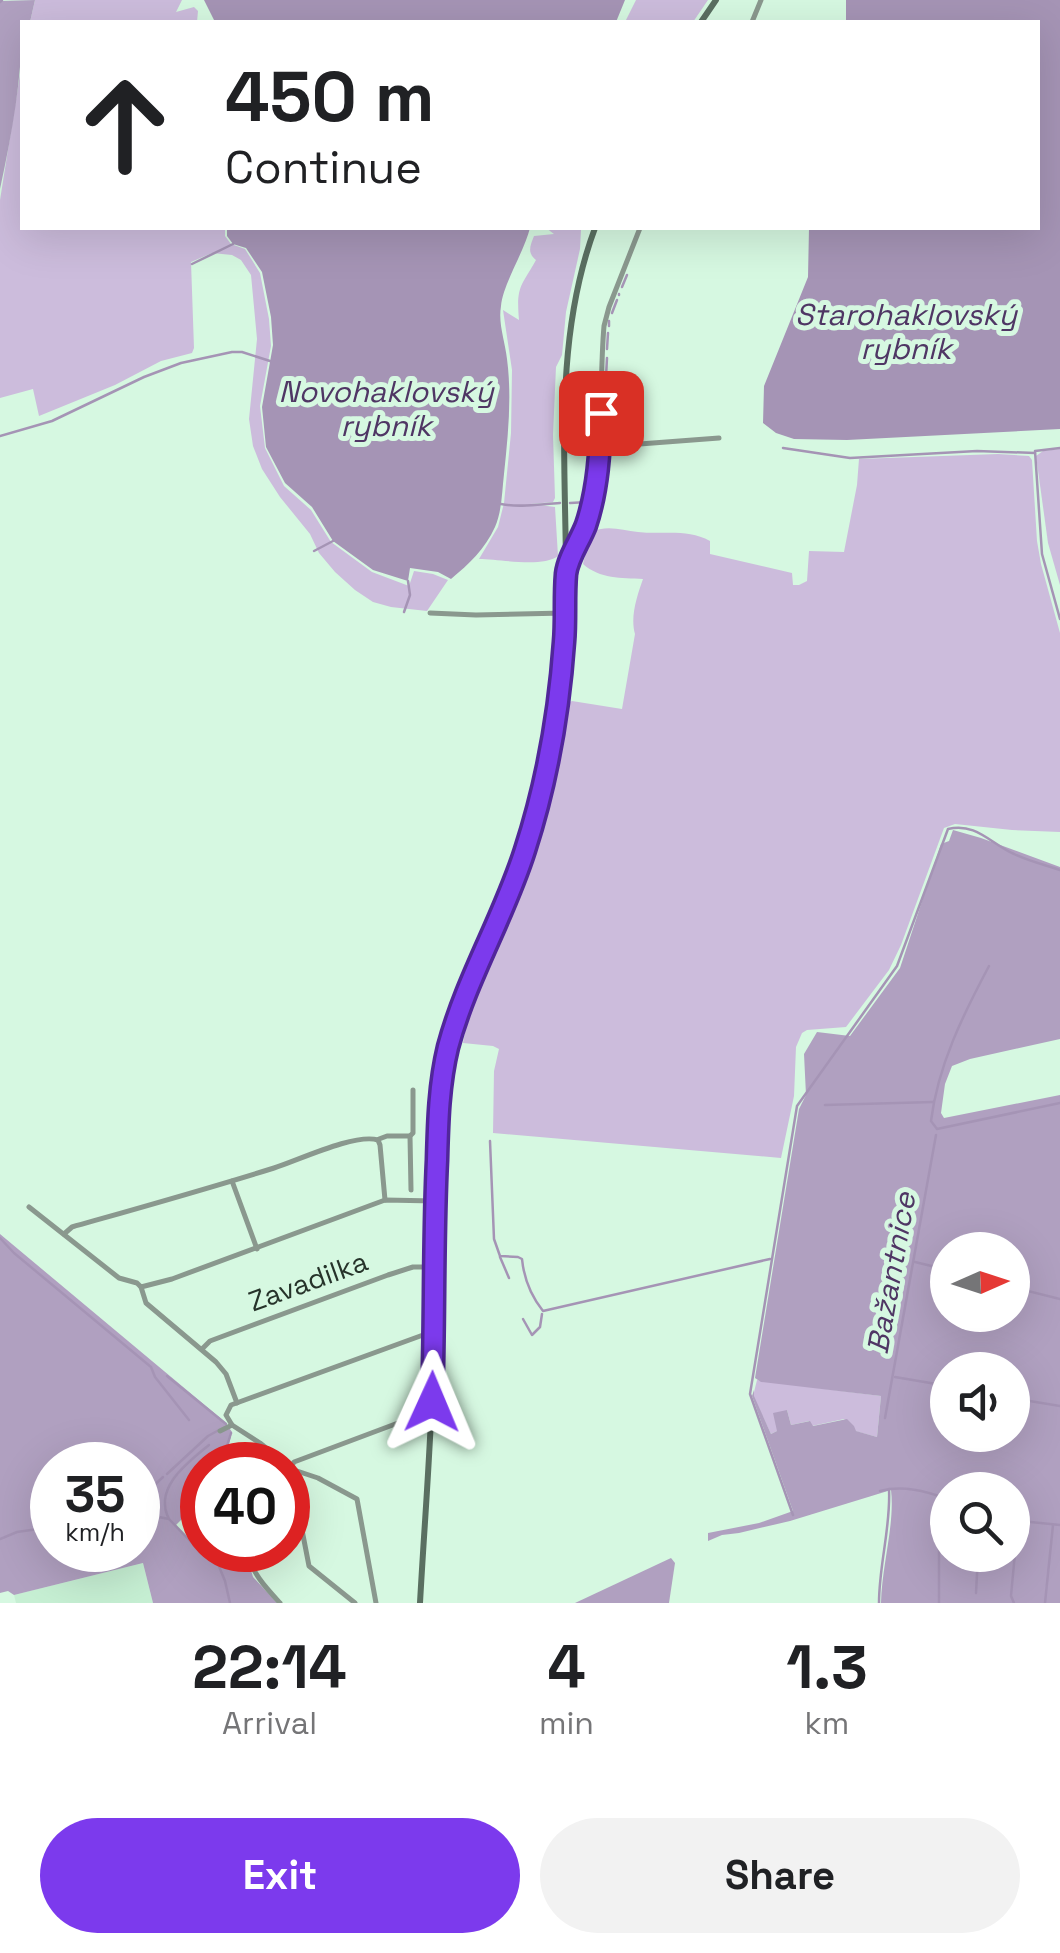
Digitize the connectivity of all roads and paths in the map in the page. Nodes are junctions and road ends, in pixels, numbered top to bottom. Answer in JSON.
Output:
{"nodes":[{"id":1,"x":594,"y":230,"type":"edge"},
{"id":2,"x":639,"y":230,"type":"edge"},
{"id":3,"x":719,"y":438,"type":"dead end"},
{"id":4,"x":600,"y":447,"type":"junction"},
{"id":5,"x":566,"y":570,"type":"junction"},
{"id":6,"x":566,"y":612,"type":"junction"},
{"id":7,"x":430,"y":613,"type":"dead end"},
{"id":8,"x":413,"y":1090,"type":"dead end"},
{"id":9,"x":410,"y":1136,"type":"junction"},
{"id":10,"x":378,"y":1140,"type":"junction"},
{"id":11,"x":232,"y":1181,"type":"junction"},
{"id":12,"x":411,"y":1190,"type":"dead end"},
{"id":13,"x":385,"y":1200,"type":"junction"},
{"id":14,"x":435,"y":1201,"type":"junction"},
{"id":15,"x":29,"y":1206,"type":"dead end"},
{"id":16,"x":64,"y":1234,"type":"junction"},
{"id":17,"x":257,"y":1249,"type":"junction"},
{"id":18,"x":434,"y":1267,"type":"junction"},
{"id":19,"x":141,"y":1287,"type":"junction"},
{"id":20,"x":434,"y":1331,"type":"junction"},
{"id":21,"x":202,"y":1349,"type":"junction"},
{"id":22,"x":237,"y":1402,"type":"junction"},
{"id":23,"x":432,"y":1413,"type":"junction"},
{"id":24,"x":232,"y":1425,"type":"junction"},
{"id":25,"x":220,"y":1431,"type":"dead end"},
{"id":26,"x":258,"y":1442,"type":"edge"},
{"id":27,"x":310,"y":1456,"type":"edge"},
{"id":28,"x":310,"y":1475,"type":"edge"},
{"id":29,"x":310,"y":1567,"type":"edge"},
{"id":30,"x":255,"y":1572,"type":"edge"},
{"id":31,"x":280,"y":1603,"type":"edge"},
{"id":32,"x":355,"y":1603,"type":"edge"},
{"id":33,"x":376,"y":1603,"type":"edge"},
{"id":34,"x":420,"y":1603,"type":"edge"}],
"edges":[{"from":1,"to":5,"type":"street"},
{"from":2,"to":4,"type":"street"},
{"from":3,"to":4,"type":"street"},
{"from":4,"to":5,"type":"street"},
{"from":5,"to":6,"type":"street"},
{"from":6,"to":7,"type":"street"},
{"from":6,"to":14,"type":"street"},
{"from":8,"to":9,"type":"street"},
{"from":9,"to":10,"type":"street"},
{"from":9,"to":12,"type":"street"},
{"from":10,"to":11,"type":"street"},
{"from":10,"to":13,"type":"street"},
{"from":11,"to":16,"type":"street"},
{"from":11,"to":17,"type":"street","name":"Zavadilka"},
{"from":13,"to":14,"type":"street","name":"Zavadilka"},
{"from":13,"to":17,"type":"street","name":"Zavadilka"},
{"from":14,"to":18,"type":"street"},
{"from":15,"to":16,"type":"street"},
{"from":16,"to":19,"type":"street"},
{"from":17,"to":19,"type":"street","name":"Zavadilka"},
{"from":18,"to":20,"type":"street"},
{"from":18,"to":21,"type":"street","name":"Zavadilka"},
{"from":19,"to":21,"type":"street"},
{"from":20,"to":22,"type":"street"},
{"from":20,"to":23,"type":"street"},
{"from":21,"to":22,"type":"street"},
{"from":22,"to":24,"type":"street"},
{"from":23,"to":27,"type":"street"},
{"from":23,"to":34,"type":"street"},
{"from":24,"to":25,"type":"street"},
{"from":24,"to":26,"type":"street"},
{"from":28,"to":33,"type":"street"},
{"from":29,"to":32,"type":"street"},
{"from":30,"to":31,"type":"street"}]}
